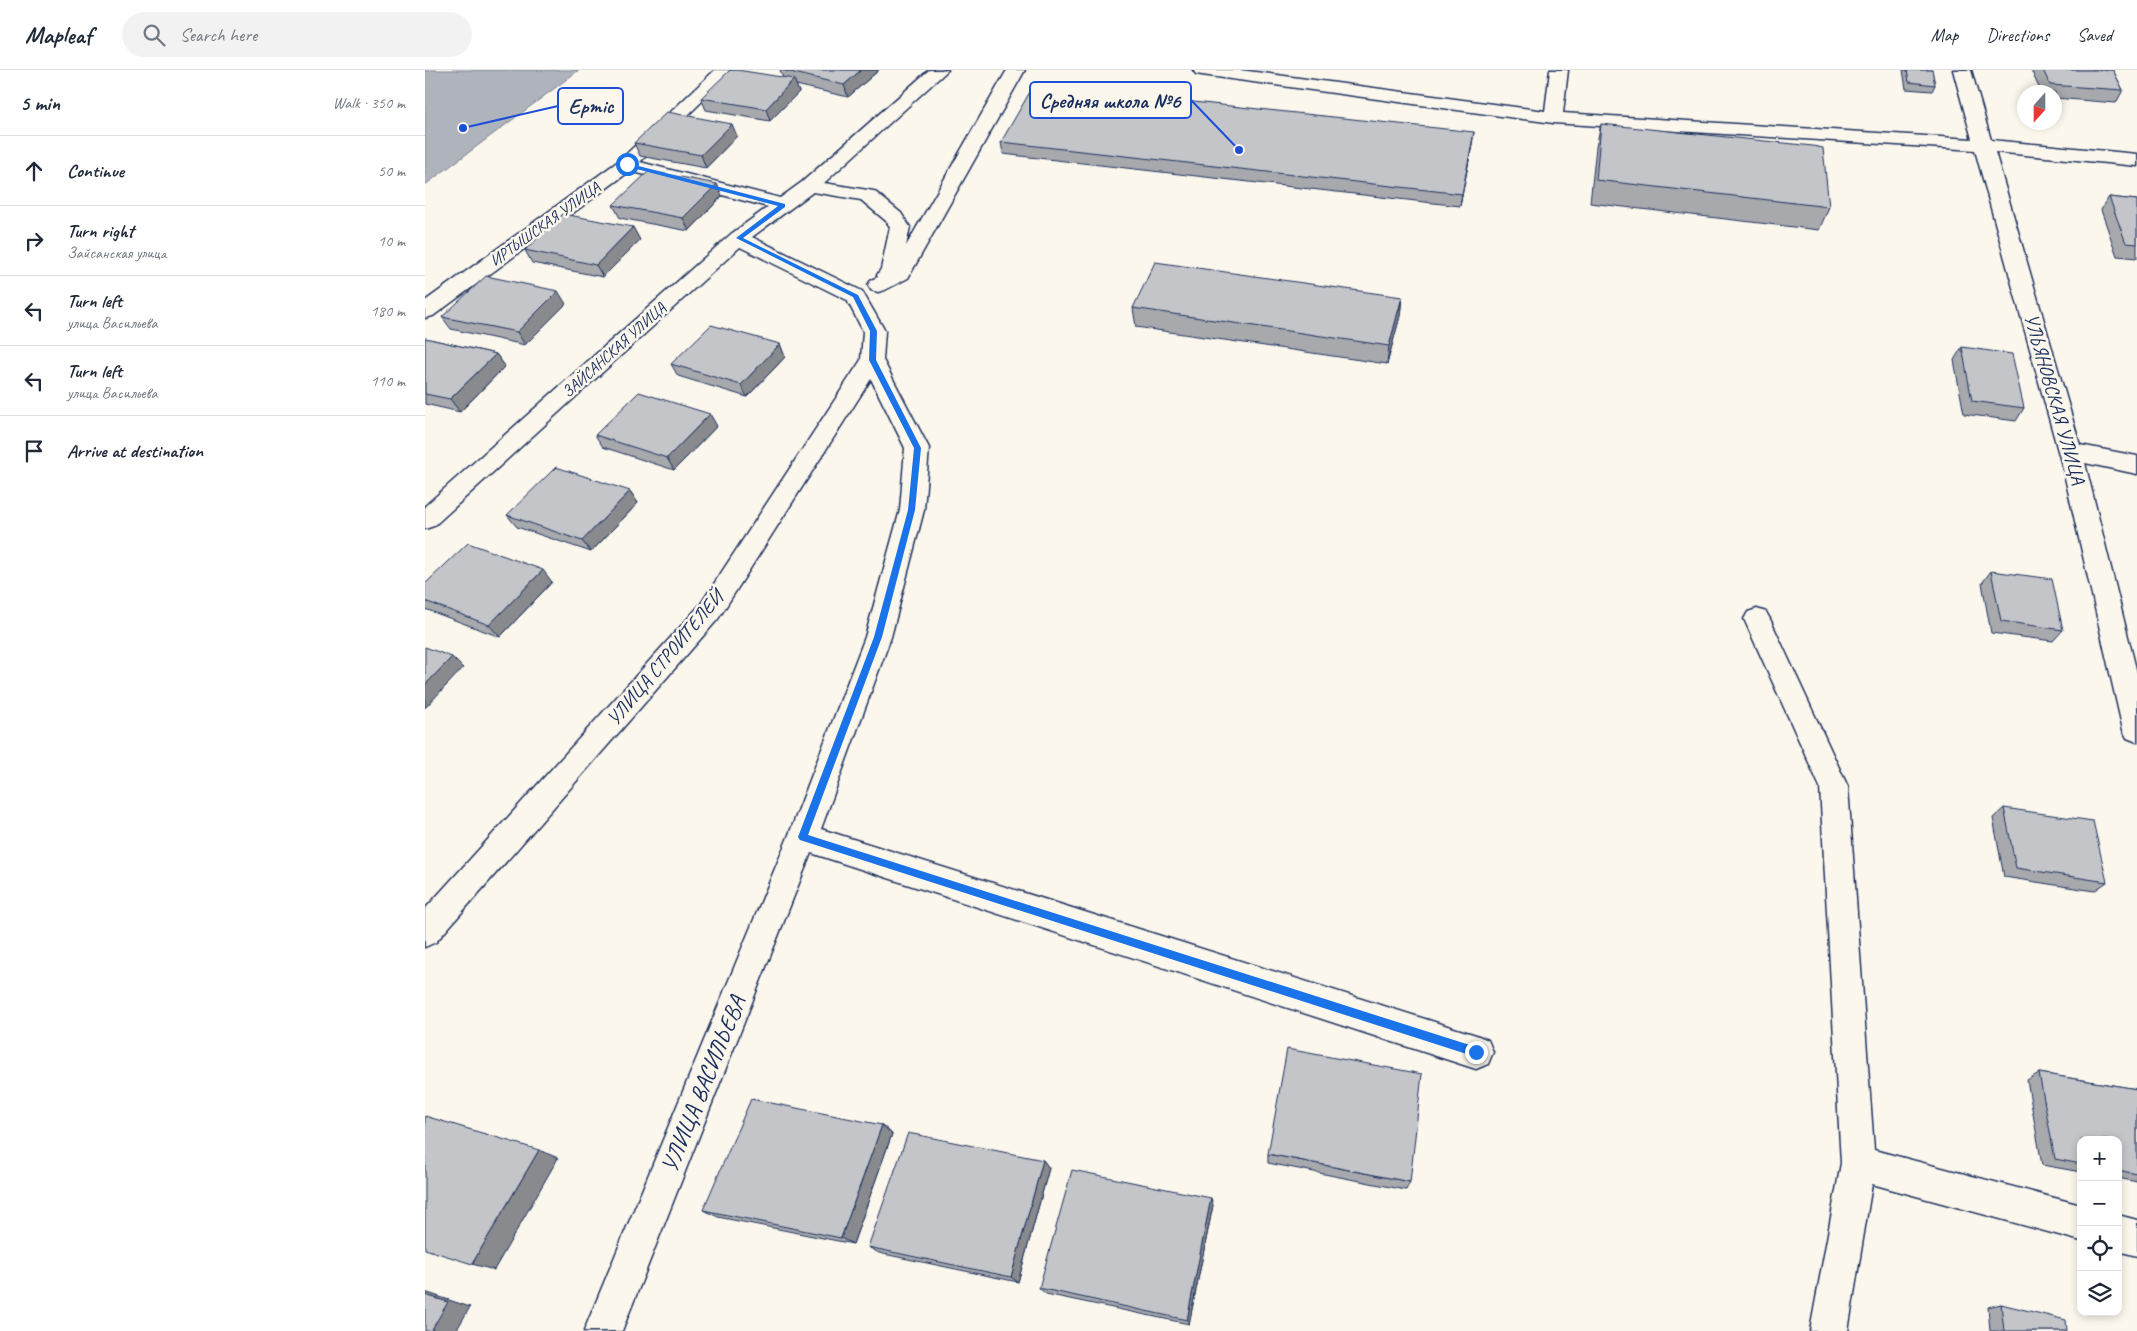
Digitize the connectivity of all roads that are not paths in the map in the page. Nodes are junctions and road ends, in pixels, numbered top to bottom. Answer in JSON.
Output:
{"nodes":[{"id":1,"x":725,"y":70,"type":"edge"},
{"id":2,"x":939,"y":70,"type":"edge"},
{"id":3,"x":1016,"y":70,"type":"edge"},
{"id":4,"x":1203,"y":70,"type":"edge"},
{"id":5,"x":1559,"y":70,"type":"edge"},
{"id":6,"x":1962,"y":70,"type":"edge"},
{"id":7,"x":1553,"y":118,"type":"junction"},
{"id":8,"x":1982,"y":145,"type":"junction"},
{"id":9,"x":2137,"y":160,"type":"edge"},
{"id":10,"x":627,"y":164,"type":"junction"},
{"id":11,"x":809,"y":186,"type":"junction"},
{"id":12,"x":783,"y":205,"type":"junction"},
{"id":13,"x":739,"y":238,"type":"junction"},
{"id":14,"x":867,"y":290,"type":"junction"},
{"id":15,"x":425,"y":311,"type":"edge"},
{"id":16,"x":872,"y":360,"type":"junction"},
{"id":17,"x":2071,"y":452,"type":"junction"},
{"id":18,"x":2137,"y":465,"type":"edge"},
{"id":19,"x":425,"y":520,"type":"edge"},
{"id":20,"x":1757,"y":619,"type":"dead end"},
{"id":21,"x":2137,"y":730,"type":"edge"},
{"id":22,"x":803,"y":837,"type":"junction"},
{"id":23,"x":425,"y":932,"type":"edge"},
{"id":24,"x":1476,"y":1052,"type":"dead end"},
{"id":25,"x":1858,"y":1163,"type":"junction"},
{"id":26,"x":2077,"y":1222,"type":"edge"},
{"id":27,"x":2122,"y":1234,"type":"edge"},
{"id":28,"x":2137,"y":1238,"type":"edge"},
{"id":29,"x":603,"y":1331,"type":"edge"},
{"id":30,"x":1829,"y":1331,"type":"edge"}],
"edges":[{"from":1,"to":10,"type":"street","name":"ИРТЫШСКАЯ УЛИЦА"},
{"from":2,"to":11,"type":"street","name":"ЗАЙСАНСКАЯ УЛИЦА"},
{"from":3,"to":14,"type":"street"},
{"from":4,"to":7,"type":"street"},
{"from":5,"to":7,"type":"street"},
{"from":6,"to":8,"type":"street","name":"УЛЬЯНОВСКАЯ УЛИЦА"},
{"from":7,"to":8,"type":"street"},
{"from":8,"to":9,"type":"street"},
{"from":8,"to":17,"type":"street","name":"УЛЬЯНОВСКАЯ УЛИЦА"},
{"from":10,"to":12,"type":"street"},
{"from":10,"to":15,"type":"street","name":"ИРТЫШСКАЯ УЛИЦА"},
{"from":11,"to":12,"type":"street","name":"ЗАЙСАНСКАЯ УЛИЦА"},
{"from":11,"to":14,"type":"street"},
{"from":12,"to":13,"type":"street","name":"ЗАЙСАНСКАЯ УЛИЦА"},
{"from":13,"to":14,"type":"street"},
{"from":13,"to":19,"type":"street","name":"ЗАЙСАНСКАЯ УЛИЦА"},
{"from":14,"to":16,"type":"street","name":"УЛИЦА ВАСИЛЬЕВА"},
{"from":16,"to":22,"type":"street","name":"УЛИЦА ВАСИЛЬЕВА"},
{"from":16,"to":23,"type":"street","name":"УЛИЦА СТРОИТЕЛЕЙ"},
{"from":17,"to":18,"type":"street"},
{"from":17,"to":21,"type":"street","name":"УЛЬЯНОВСКАЯ УЛИЦА"},
{"from":20,"to":25,"type":"street"},
{"from":22,"to":24,"type":"street"},
{"from":22,"to":29,"type":"street","name":"УЛИЦА ВАСИЛЬЕВА"},
{"from":25,"to":26,"type":"street"},
{"from":25,"to":30,"type":"street"},
{"from":27,"to":28,"type":"street"}]}
